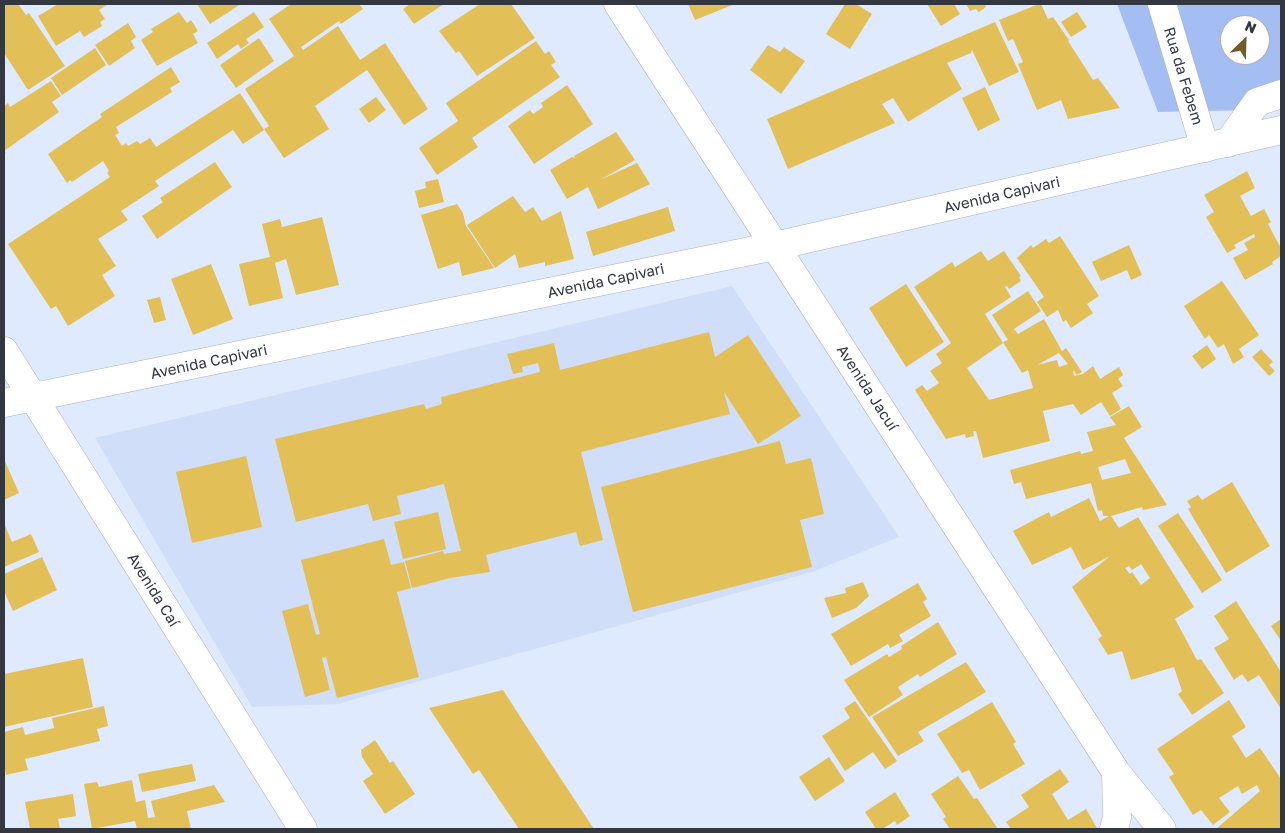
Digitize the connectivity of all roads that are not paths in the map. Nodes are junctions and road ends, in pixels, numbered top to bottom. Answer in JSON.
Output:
{"nodes":[{"id":1,"x":618,"y":4,"type":"edge"},
{"id":2,"x":1162,"y":4,"type":"edge"},
{"id":3,"x":1281,"y":94,"type":"edge"},
{"id":4,"x":1281,"y":130,"type":"edge"},
{"id":5,"x":1216,"y":145,"type":"junction"},
{"id":6,"x":775,"y":246,"type":"junction"},
{"id":7,"x":4,"y":351,"type":"edge"},
{"id":8,"x":33,"y":398,"type":"junction"},
{"id":9,"x":4,"y":402,"type":"edge"},
{"id":10,"x":1116,"y":772,"type":"junction"},
{"id":11,"x":303,"y":829,"type":"edge"},
{"id":12,"x":1114,"y":829,"type":"edge"},
{"id":13,"x":1162,"y":829,"type":"edge"}],
"edges":[{"from":1,"to":6,"type":"street","name":"Avenida Jacuí"},
{"from":2,"to":5,"type":"street","name":"Rua da Febem"},
{"from":3,"to":5,"type":"street"},
{"from":4,"to":5,"type":"street","name":"Avenida Capivari"},
{"from":5,"to":6,"type":"street","name":"Avenida Capivari"},
{"from":6,"to":8,"type":"street","name":"Avenida Capivari"},
{"from":6,"to":10,"type":"street","name":"Avenida Jacuí"},
{"from":7,"to":8,"type":"street","name":"Avenida Caí"},
{"from":8,"to":9,"type":"street","name":"Avenida Capivari"},
{"from":8,"to":11,"type":"street","name":"Avenida Caí"},
{"from":10,"to":12,"type":"street"},
{"from":10,"to":13,"type":"street","name":"Avenida Jacuí"}]}
